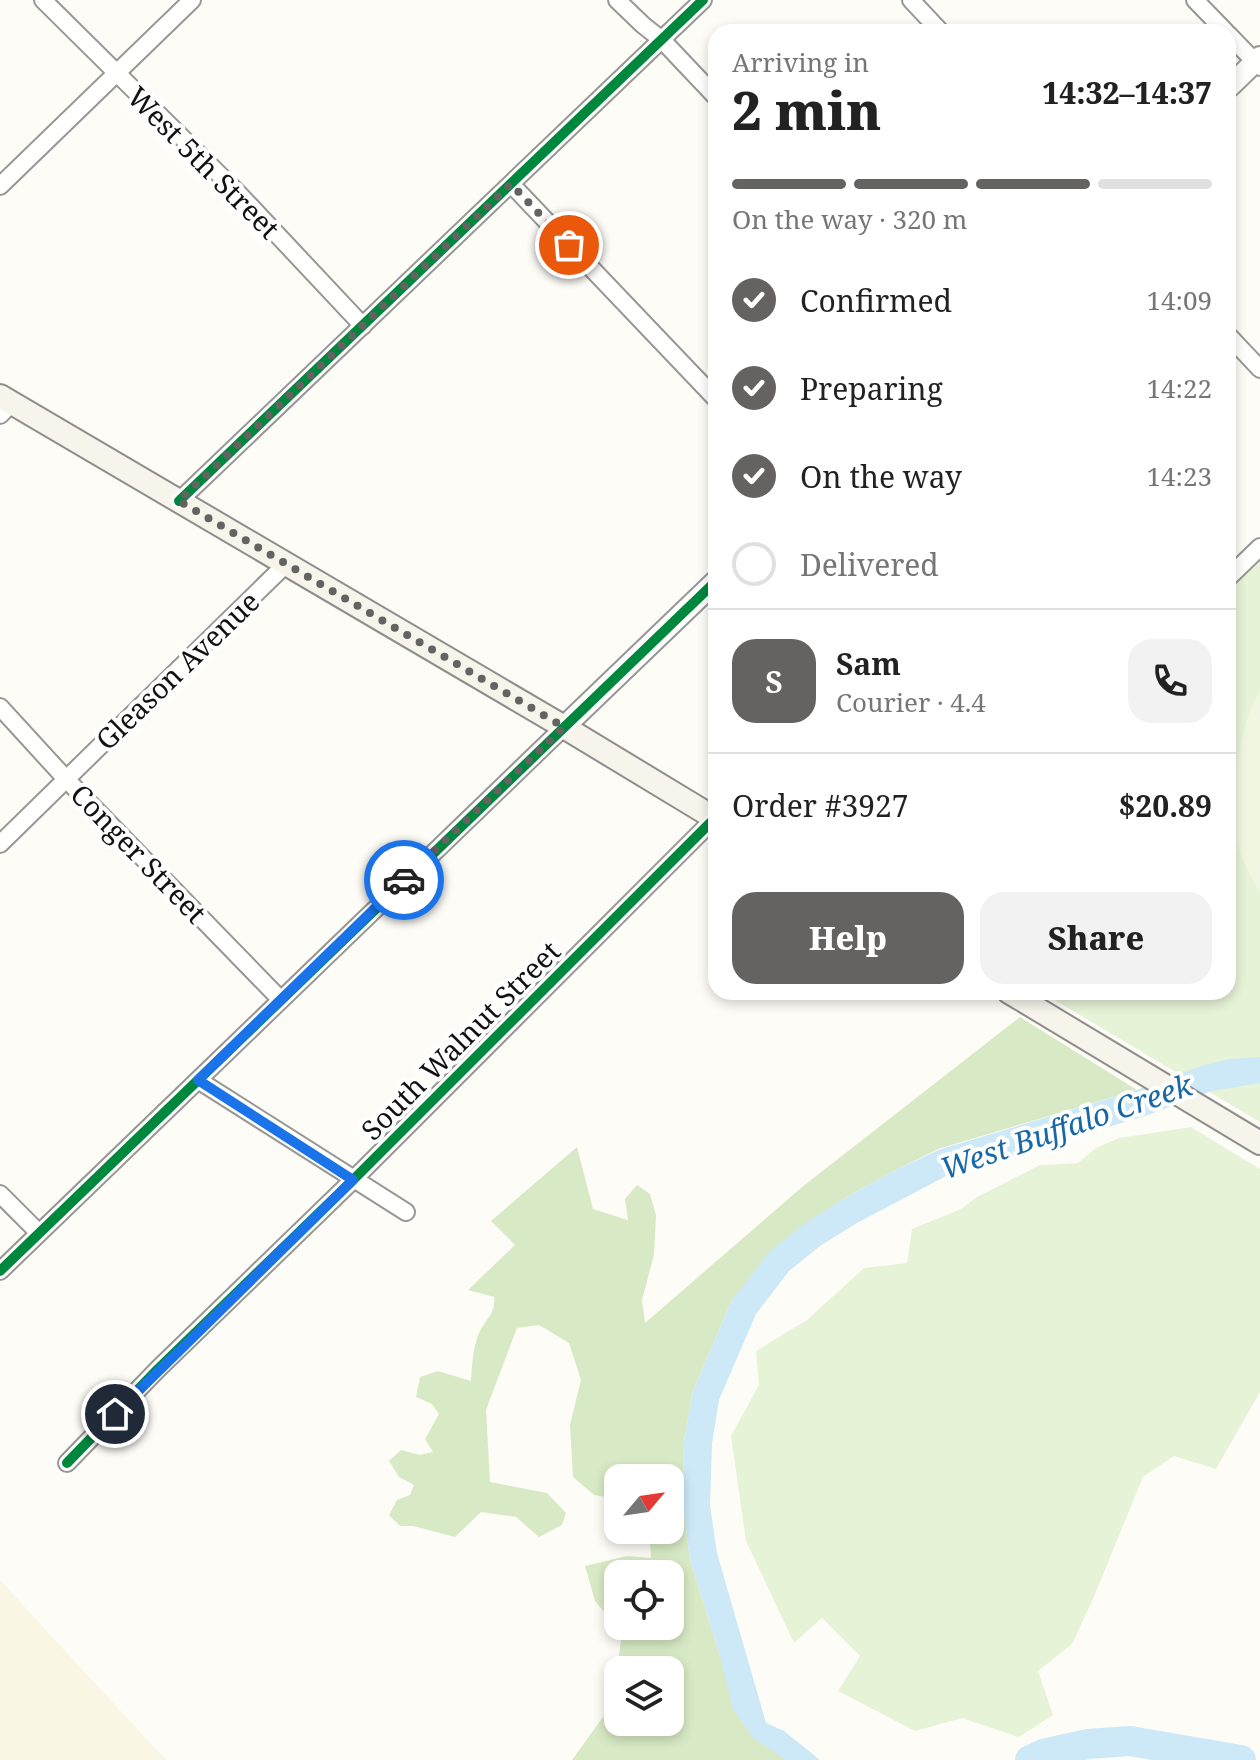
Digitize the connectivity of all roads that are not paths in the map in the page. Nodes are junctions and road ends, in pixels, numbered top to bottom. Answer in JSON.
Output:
{"nodes":[{"id":1,"x":43,"y":0,"type":"edge"},
{"id":2,"x":192,"y":0,"type":"edge"},
{"id":3,"x":617,"y":0,"type":"edge"},
{"id":4,"x":703,"y":0,"type":"edge"},
{"id":5,"x":911,"y":0,"type":"edge"},
{"id":6,"x":1195,"y":0,"type":"edge"},
{"id":7,"x":934,"y":24,"type":"edge"},
{"id":8,"x":1218,"y":24,"type":"edge"},
{"id":9,"x":662,"y":40,"type":"junction"},
{"id":10,"x":1236,"y":41,"type":"edge"},
{"id":11,"x":1258,"y":62,"type":"edge"},
{"id":12,"x":116,"y":74,"type":"junction"},
{"id":13,"x":1236,"y":81,"type":"edge"},
{"id":14,"x":708,"y":89,"type":"edge"},
{"id":15,"x":511,"y":184,"type":"junction"},
{"id":16,"x":0,"y":186,"type":"edge"},
{"id":17,"x":363,"y":326,"type":"junction"},
{"id":18,"x":1236,"y":344,"type":"edge"},
{"id":19,"x":1260,"y":369,"type":"edge"},
{"id":20,"x":708,"y":391,"type":"edge"},
{"id":21,"x":4,"y":405,"type":"edge"},
{"id":22,"x":179,"y":501,"type":"junction"},
{"id":23,"x":1260,"y":547,"type":"edge"},
{"id":24,"x":286,"y":564,"type":"junction"},
{"id":25,"x":1236,"y":570,"type":"edge"},
{"id":26,"x":708,"y":589,"type":"edge"},
{"id":27,"x":0,"y":707,"type":"edge"},
{"id":28,"x":564,"y":727,"type":"junction"},
{"id":29,"x":66,"y":779,"type":"junction"},
{"id":30,"x":708,"y":814,"type":"edge"},
{"id":31,"x":708,"y":827,"type":"edge"},
{"id":32,"x":0,"y":844,"type":"edge"},
{"id":33,"x":280,"y":999,"type":"junction"},
{"id":34,"x":1022,"y":1000,"type":"edge"},
{"id":35,"x":198,"y":1080,"type":"junction"},
{"id":36,"x":1260,"y":1143,"type":"edge"},
{"id":37,"x":353,"y":1180,"type":"junction"},
{"id":38,"x":0,"y":1194,"type":"edge"},
{"id":39,"x":406,"y":1212,"type":"dead end"},
{"id":40,"x":39,"y":1233,"type":"junction"},
{"id":41,"x":0,"y":1271,"type":"edge"},
{"id":42,"x":67,"y":1463,"type":"dead end"}],
"edges":[{"from":1,"to":12,"type":"street","name":"West 5th Street"},
{"from":2,"to":12,"type":"street"},
{"from":3,"to":9,"type":"street"},
{"from":4,"to":9,"type":"street"},
{"from":5,"to":7,"type":"street"},
{"from":6,"to":8,"type":"street"},
{"from":9,"to":14,"type":"street"},
{"from":9,"to":15,"type":"street"},
{"from":10,"to":11,"type":"street"},
{"from":11,"to":13,"type":"street"},
{"from":12,"to":16,"type":"street"},
{"from":12,"to":17,"type":"street","name":"West 5th Street"},
{"from":15,"to":17,"type":"street"},
{"from":15,"to":20,"type":"street"},
{"from":17,"to":22,"type":"street"},
{"from":18,"to":19,"type":"street"},
{"from":21,"to":22,"type":"main road"},
{"from":22,"to":24,"type":"main road"},
{"from":23,"to":25,"type":"street"},
{"from":24,"to":28,"type":"main road"},
{"from":24,"to":29,"type":"street","name":"Gleason Avenue"},
{"from":26,"to":28,"type":"street"},
{"from":27,"to":29,"type":"street","name":"Conger Street"},
{"from":28,"to":30,"type":"main road"},
{"from":28,"to":33,"type":"street"},
{"from":29,"to":32,"type":"street","name":"Gleason Avenue"},
{"from":29,"to":33,"type":"street","name":"Conger Street"},
{"from":31,"to":37,"type":"street","name":"South Walnut Street"},
{"from":33,"to":35,"type":"street"},
{"from":34,"to":36,"type":"main road"},
{"from":35,"to":37,"type":"street"},
{"from":35,"to":40,"type":"street"},
{"from":37,"to":39,"type":"street"},
{"from":37,"to":42,"type":"street","name":"South Walnut Street"},
{"from":38,"to":40,"type":"street"},
{"from":40,"to":41,"type":"street"}]}
